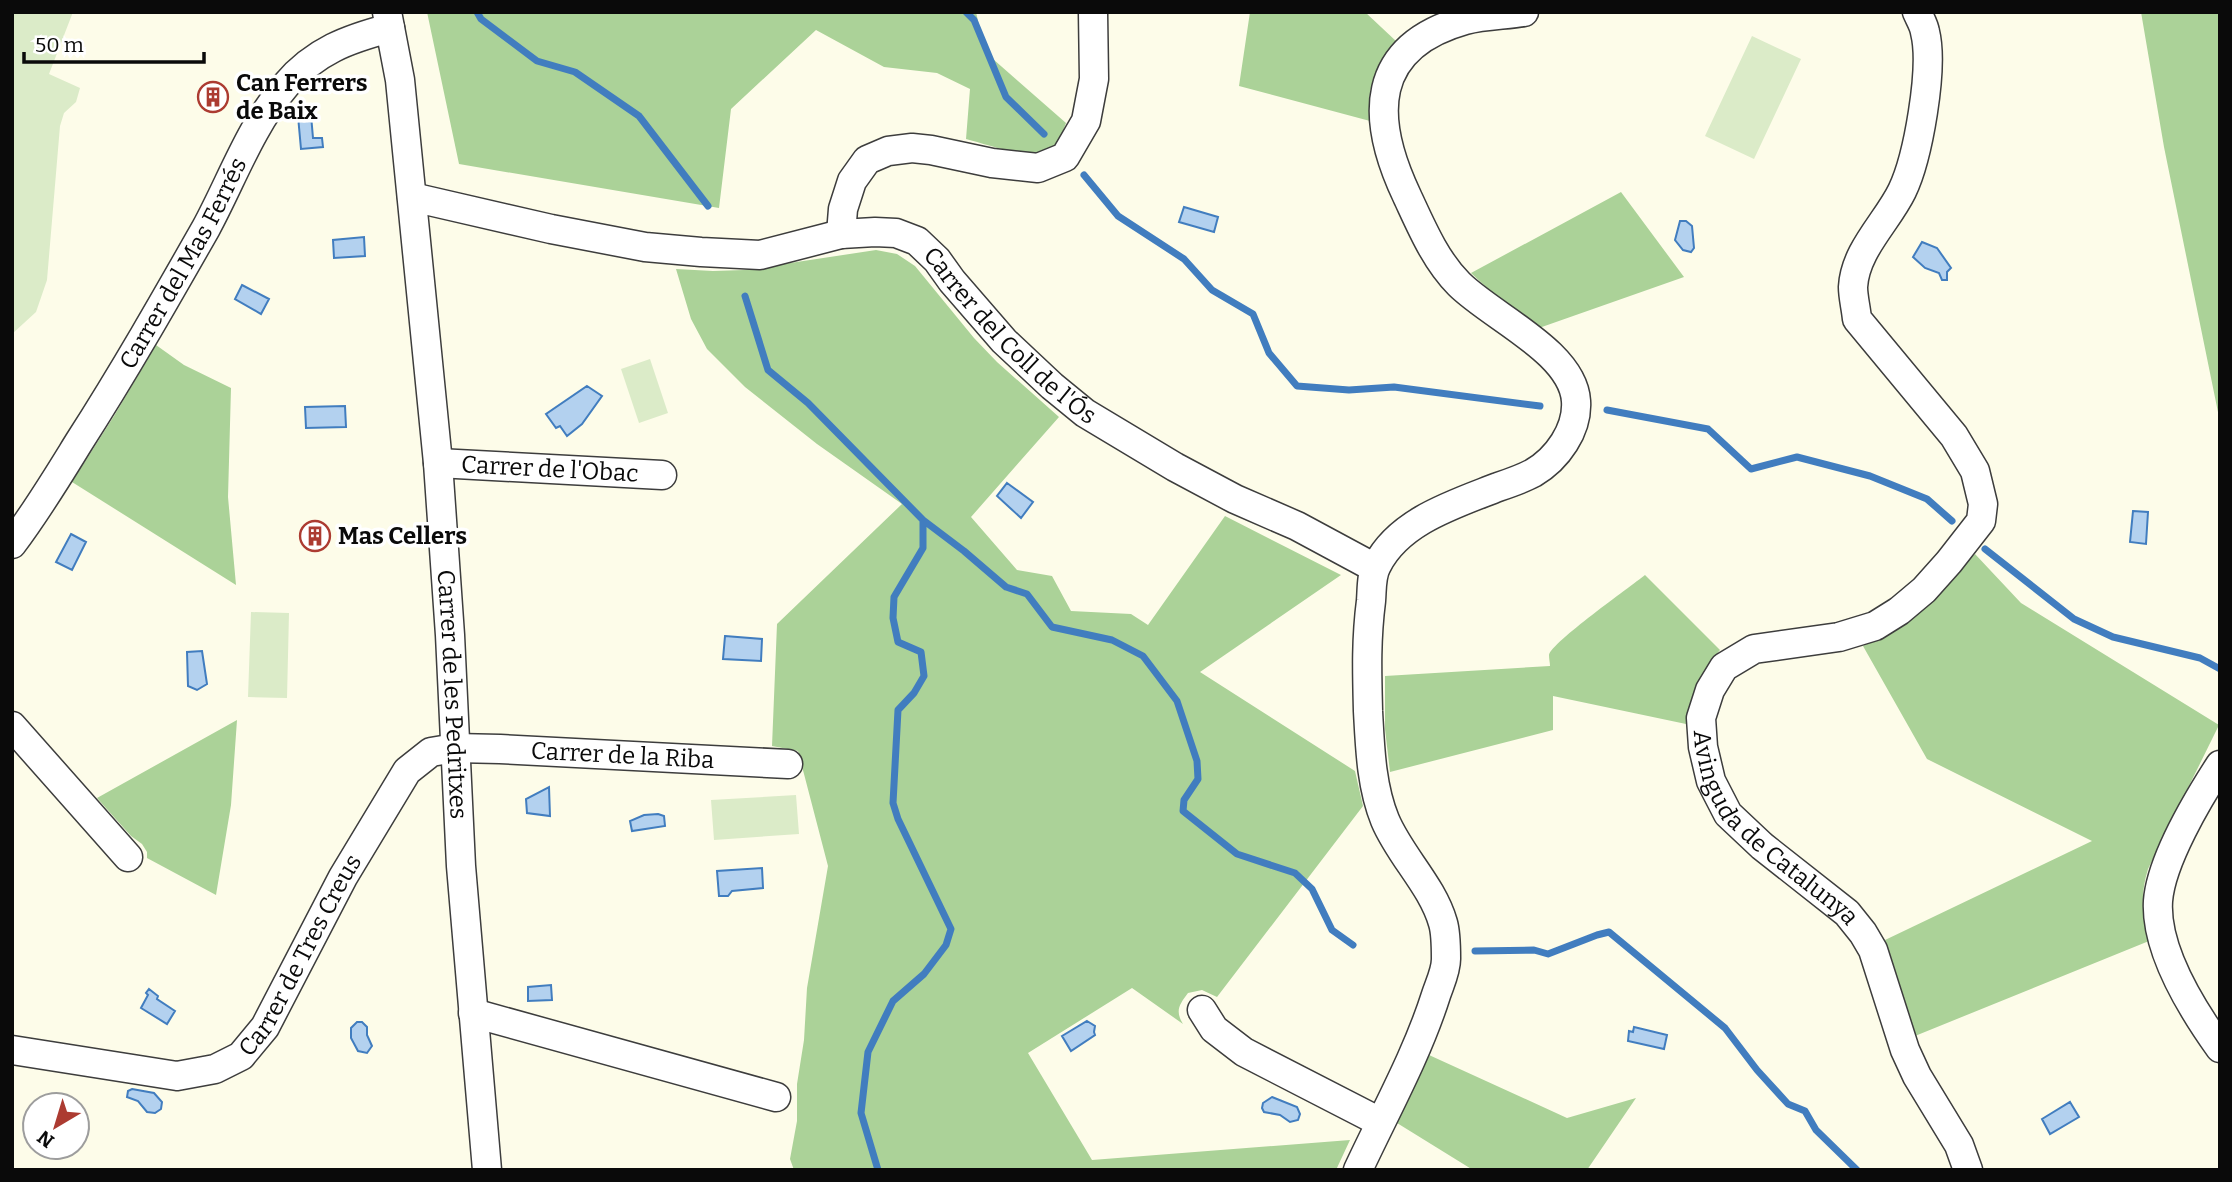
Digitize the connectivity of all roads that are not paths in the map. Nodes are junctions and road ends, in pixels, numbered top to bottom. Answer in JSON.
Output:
{"nodes":[{"id":1,"x":1093,"y":12,"type":"edge"},
{"id":2,"x":1524,"y":12,"type":"edge"},
{"id":3,"x":1917,"y":12,"type":"edge"},
{"id":4,"x":389,"y":20,"type":"edge"},
{"id":5,"x":412,"y":197,"type":"junction"},
{"id":6,"x":841,"y":234,"type":"junction"},
{"id":7,"x":438,"y":463,"type":"junction"},
{"id":8,"x":662,"y":475,"type":"dead end"},
{"id":9,"x":12,"y":544,"type":"edge"},
{"id":10,"x":1375,"y":568,"type":"junction"},
{"id":11,"x":12,"y":726,"type":"edge"},
{"id":12,"x":455,"y":748,"type":"junction"},
{"id":13,"x":788,"y":764,"type":"dead end"},
{"id":14,"x":2220,"y":765,"type":"edge"},
{"id":15,"x":128,"y":857,"type":"dead end"},
{"id":16,"x":1202,"y":1010,"type":"dead end"},
{"id":17,"x":473,"y":1013,"type":"junction"},
{"id":18,"x":2220,"y":1048,"type":"edge"},
{"id":19,"x":12,"y":1050,"type":"edge"},
{"id":20,"x":776,"y":1097,"type":"dead end"},
{"id":21,"x":1380,"y":1122,"type":"junction"},
{"id":22,"x":486,"y":1170,"type":"edge"},
{"id":23,"x":1358,"y":1170,"type":"edge"},
{"id":24,"x":1968,"y":1170,"type":"edge"}],
"edges":[{"from":1,"to":6,"type":"street"},
{"from":2,"to":10,"type":"street"},
{"from":3,"to":24,"type":"street","name":"Avinguda de Catalunya"},
{"from":4,"to":5,"type":"street","name":"Carrer de les Pedritxes"},
{"from":4,"to":9,"type":"street","name":"Carrer del Mas Ferrés"},
{"from":5,"to":6,"type":"street","name":"Carrer del Coll de l'Ós"},
{"from":5,"to":7,"type":"street","name":"Carrer de les Pedritxes"},
{"from":6,"to":10,"type":"street","name":"Carrer del Coll de l'Ós"},
{"from":7,"to":8,"type":"street","name":"Carrer de l'Obac"},
{"from":7,"to":12,"type":"street","name":"Carrer de les Pedritxes"},
{"from":10,"to":21,"type":"street"},
{"from":11,"to":15,"type":"street"},
{"from":12,"to":13,"type":"street","name":"Carrer de la Riba"},
{"from":12,"to":17,"type":"street","name":"Carrer de les Pedritxes"},
{"from":12,"to":19,"type":"street","name":"Carrer de Tres Creus"},
{"from":14,"to":18,"type":"street"},
{"from":16,"to":21,"type":"street"},
{"from":17,"to":20,"type":"street"},
{"from":17,"to":22,"type":"street","name":"Carrer de les Pedritxes"},
{"from":21,"to":23,"type":"street"}]}
